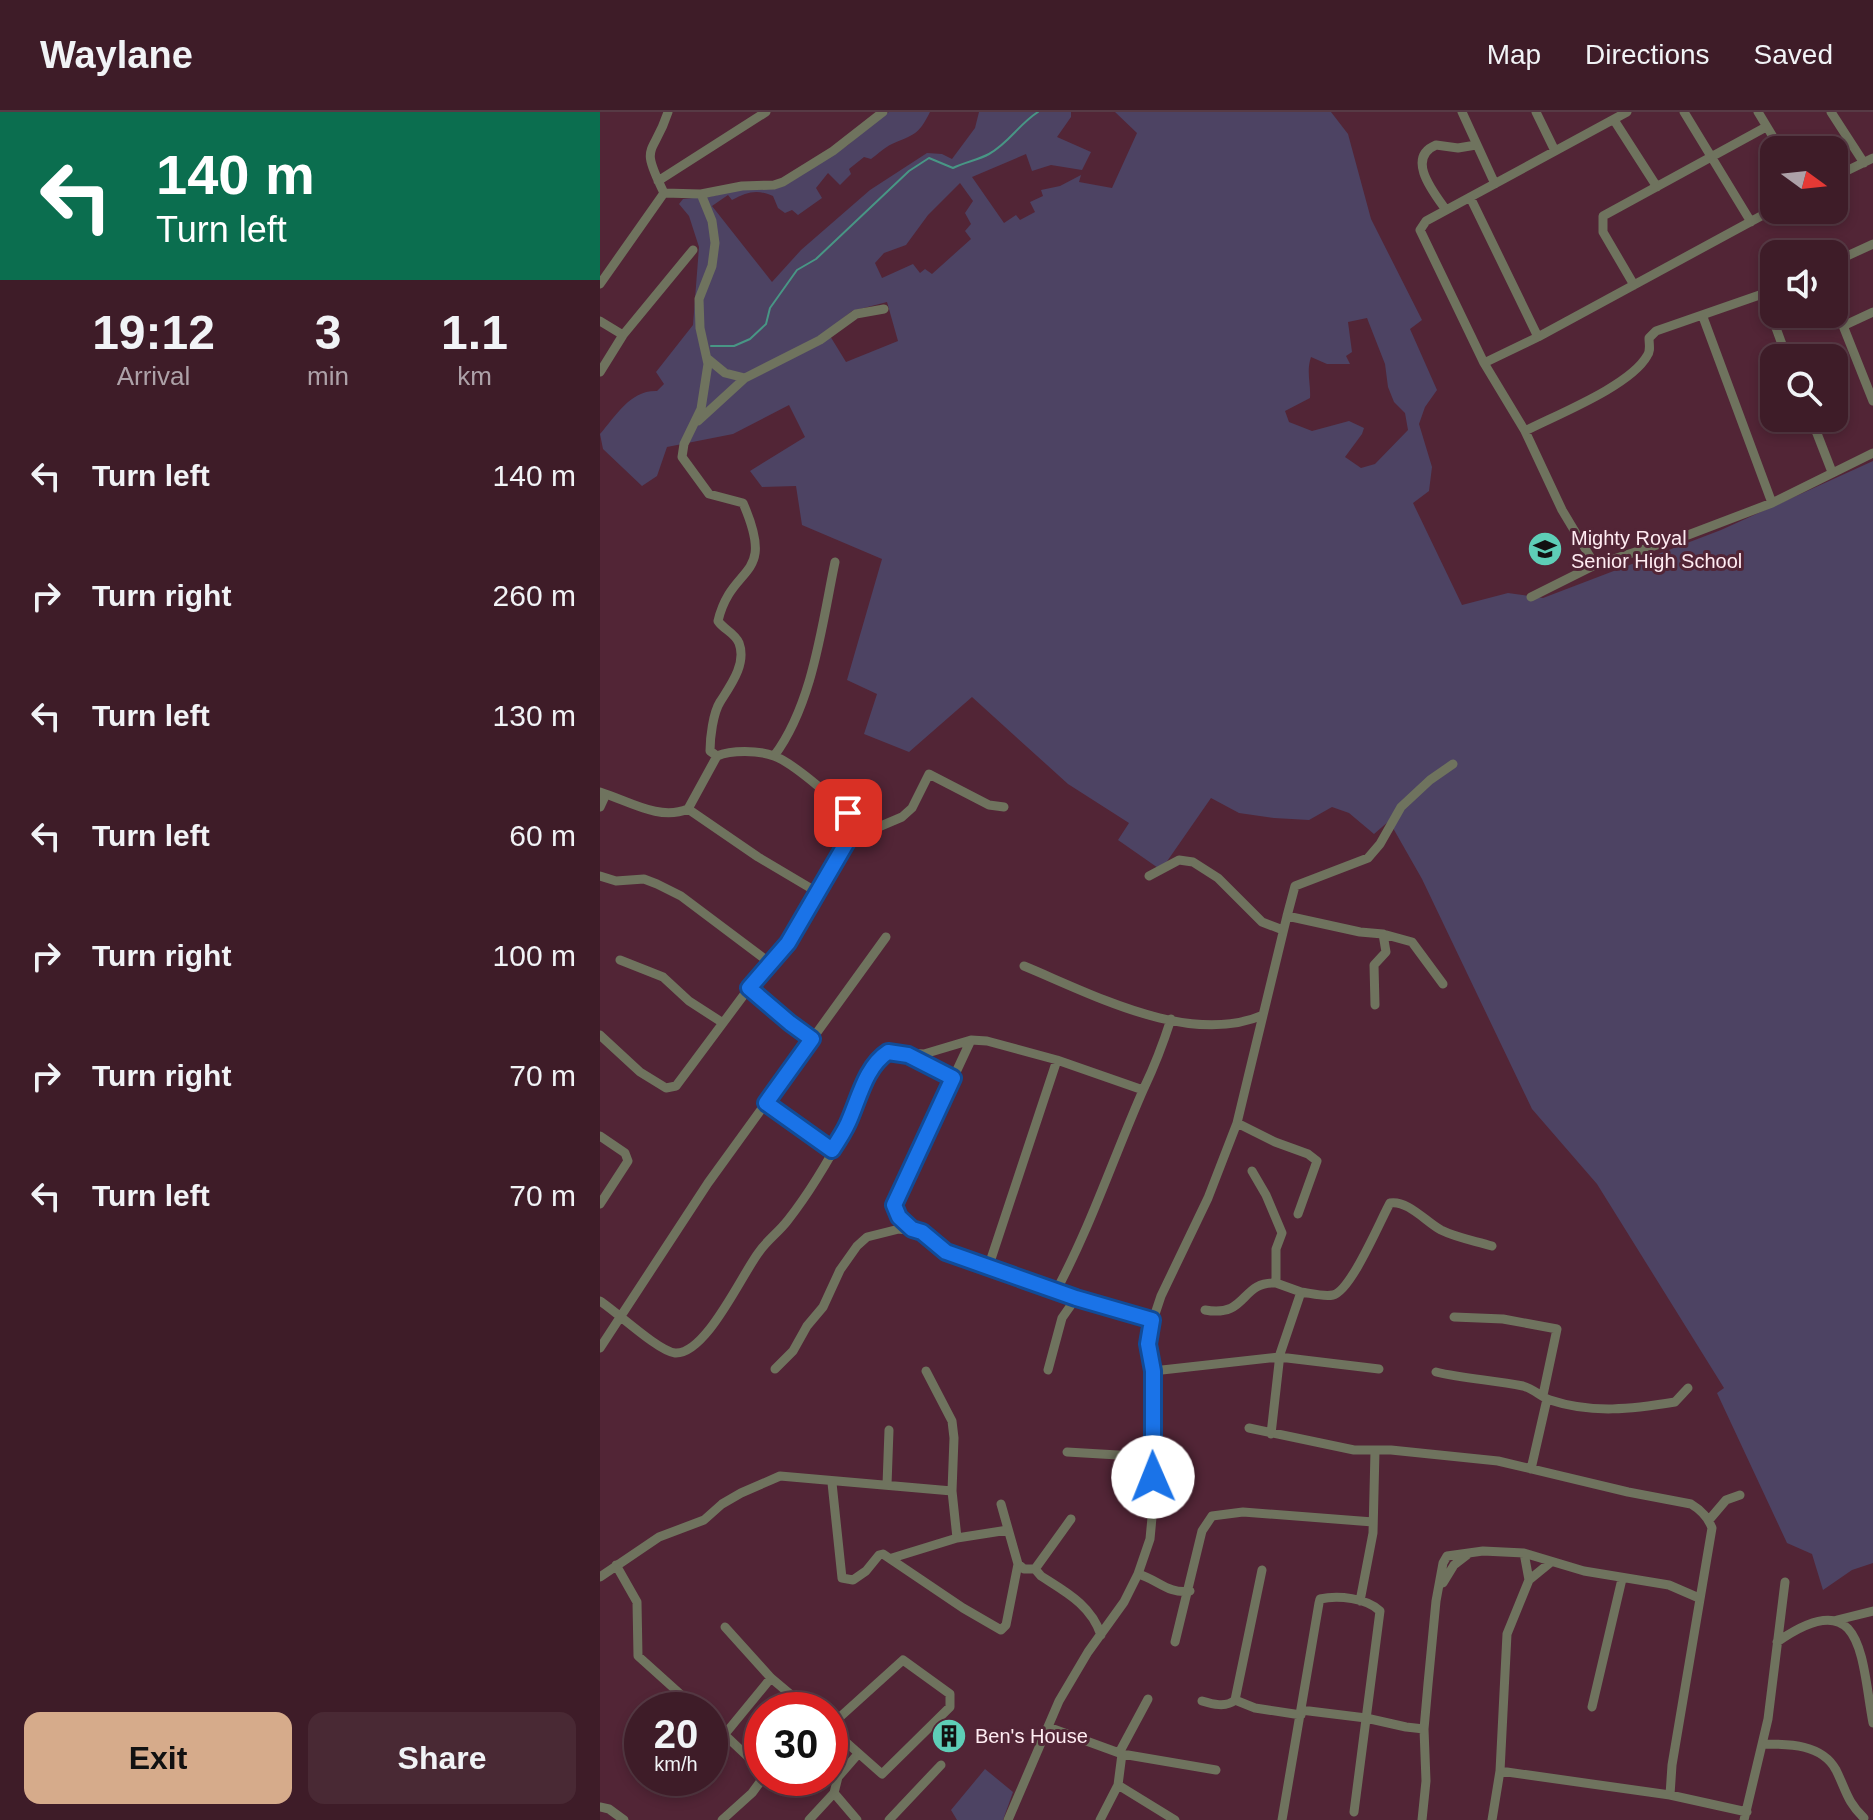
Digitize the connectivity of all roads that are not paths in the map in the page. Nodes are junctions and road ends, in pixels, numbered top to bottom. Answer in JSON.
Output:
{"nodes":[{"id":1,"x":668,"y":112,"type":"edge"},
{"id":2,"x":766,"y":112,"type":"edge"},
{"id":3,"x":883,"y":112,"type":"edge"},
{"id":4,"x":1462,"y":112,"type":"edge"},
{"id":5,"x":1536,"y":112,"type":"edge"},
{"id":6,"x":1627,"y":112,"type":"edge"},
{"id":7,"x":1684,"y":112,"type":"edge"},
{"id":8,"x":1758,"y":112,"type":"edge"},
{"id":9,"x":1831,"y":112,"type":"edge"},
{"id":10,"x":1614,"y":120,"type":"junction"},
{"id":11,"x":1766,"y":127,"type":"junction"},
{"id":12,"x":1772,"y":136,"type":"edge"},
{"id":13,"x":1476,"y":145,"type":"junction"},
{"id":14,"x":1555,"y":151,"type":"junction"},
{"id":15,"x":1711,"y":158,"type":"junction"},
{"id":16,"x":1868,"y":160,"type":"edge"},
{"id":17,"x":1848,"y":170,"type":"edge"},
{"id":18,"x":658,"y":181,"type":"junction"},
{"id":19,"x":1495,"y":184,"type":"junction"},
{"id":20,"x":1657,"y":187,"type":"junction"},
{"id":21,"x":664,"y":193,"type":"junction"},
{"id":22,"x":701,"y":194,"type":"junction"},
{"id":23,"x":1470,"y":197,"type":"junction"},
{"id":24,"x":1446,"y":210,"type":"junction"},
{"id":25,"x":1760,"y":217,"type":"edge"},
{"id":26,"x":1751,"y":222,"type":"junction"},
{"id":27,"x":1873,"y":244,"type":"edge"},
{"id":28,"x":693,"y":250,"type":"dead end"},
{"id":29,"x":1848,"y":256,"type":"edge"},
{"id":30,"x":600,"y":284,"type":"edge"},
{"id":31,"x":1634,"y":285,"type":"junction"},
{"id":32,"x":1760,"y":296,"type":"edge"},
{"id":33,"x":884,"y":309,"type":"dead end"},
{"id":34,"x":1873,"y":312,"type":"edge"},
{"id":35,"x":1703,"y":317,"type":"junction"},
{"id":36,"x":600,"y":321,"type":"edge"},
{"id":37,"x":1848,"y":324,"type":"edge"},
{"id":38,"x":1844,"y":328,"type":"edge"},
{"id":39,"x":623,"y":335,"type":"junction"},
{"id":40,"x":1538,"y":337,"type":"junction"},
{"id":41,"x":708,"y":359,"type":"junction"},
{"id":42,"x":1484,"y":363,"type":"junction"},
{"id":43,"x":600,"y":372,"type":"edge"},
{"id":44,"x":745,"y":378,"type":"junction"},
{"id":45,"x":1872,"y":394,"type":"edge"},
{"id":46,"x":695,"y":423,"type":"junction"},
{"id":47,"x":1525,"y":431,"type":"junction"},
{"id":48,"x":1816,"y":432,"type":"edge"},
{"id":49,"x":1873,"y":453,"type":"edge"},
{"id":50,"x":1832,"y":472,"type":"junction"},
{"id":51,"x":1772,"y":503,"type":"junction"},
{"id":52,"x":835,"y":562,"type":"dead end"},
{"id":53,"x":1595,"y":565,"type":"junction"},
{"id":54,"x":1531,"y":597,"type":"dead end"},
{"id":55,"x":721,"y":754,"type":"junction"},
{"id":56,"x":774,"y":756,"type":"junction"},
{"id":57,"x":1453,"y":764,"type":"dead end"},
{"id":58,"x":603,"y":793,"type":"edge"},
{"id":59,"x":600,"y":807,"type":"edge"},
{"id":60,"x":1004,"y":807,"type":"dead end"},
{"id":61,"x":688,"y":809,"type":"junction"},
{"id":62,"x":848,"y":840,"type":"junction"},
{"id":63,"x":600,"y":876,"type":"edge"},
{"id":64,"x":1149,"y":876,"type":"dead end"},
{"id":65,"x":817,"y":892,"type":"junction"},
{"id":66,"x":1287,"y":916,"type":"junction"},
{"id":67,"x":1283,"y":930,"type":"junction"},
{"id":68,"x":1383,"y":934,"type":"junction"},
{"id":69,"x":886,"y":937,"type":"dead end"},
{"id":70,"x":620,"y":960,"type":"dead end"},
{"id":71,"x":770,"y":963,"type":"junction"},
{"id":72,"x":1024,"y":966,"type":"dead end"},
{"id":73,"x":1443,"y":984,"type":"dead end"},
{"id":74,"x":749,"y":988,"type":"junction"},
{"id":75,"x":1375,"y":1005,"type":"dead end"},
{"id":76,"x":1263,"y":1015,"type":"junction"},
{"id":77,"x":1171,"y":1019,"type":"junction"},
{"id":78,"x":723,"y":1023,"type":"junction"},
{"id":79,"x":600,"y":1035,"type":"edge"},
{"id":80,"x":812,"y":1039,"type":"junction"},
{"id":81,"x":971,"y":1040,"type":"junction"},
{"id":82,"x":908,"y":1055,"type":"junction"},
{"id":83,"x":1057,"y":1060,"type":"junction"},
{"id":84,"x":953,"y":1078,"type":"junction"},
{"id":85,"x":1143,"y":1090,"type":"junction"},
{"id":86,"x":766,"y":1103,"type":"junction"},
{"id":87,"x":1237,"y":1123,"type":"junction"},
{"id":88,"x":600,"y":1136,"type":"edge"},
{"id":89,"x":832,"y":1150,"type":"junction"},
{"id":90,"x":1252,"y":1171,"type":"dead end"},
{"id":91,"x":600,"y":1204,"type":"edge"},
{"id":92,"x":1298,"y":1214,"type":"dead end"},
{"id":93,"x":912,"y":1229,"type":"junction"},
{"id":94,"x":1492,"y":1246,"type":"dead end"},
{"id":95,"x":989,"y":1265,"type":"junction"},
{"id":96,"x":1276,"y":1283,"type":"junction"},
{"id":97,"x":1060,"y":1292,"type":"junction"},
{"id":98,"x":1301,"y":1292,"type":"junction"},
{"id":99,"x":1076,"y":1298,"type":"junction"},
{"id":100,"x":600,"y":1301,"type":"edge"},
{"id":101,"x":1066,"y":1309,"type":"junction"},
{"id":102,"x":1205,"y":1310,"type":"dead end"},
{"id":103,"x":622,"y":1316,"type":"junction"},
{"id":104,"x":1454,"y":1317,"type":"dead end"},
{"id":105,"x":1152,"y":1320,"type":"junction"},
{"id":106,"x":600,"y":1348,"type":"edge"},
{"id":107,"x":1279,"y":1357,"type":"junction"},
{"id":108,"x":775,"y":1369,"type":"dead end"},
{"id":109,"x":1379,"y":1369,"type":"dead end"},
{"id":110,"x":1048,"y":1370,"type":"dead end"},
{"id":111,"x":926,"y":1371,"type":"dead end"},
{"id":112,"x":1153,"y":1371,"type":"junction"},
{"id":113,"x":1436,"y":1372,"type":"dead end"},
{"id":114,"x":1688,"y":1388,"type":"dead end"},
{"id":115,"x":1545,"y":1397,"type":"junction"},
{"id":116,"x":1249,"y":1428,"type":"dead end"},
{"id":117,"x":889,"y":1430,"type":"dead end"},
{"id":118,"x":1271,"y":1434,"type":"junction"},
{"id":119,"x":1375,"y":1451,"type":"junction"},
{"id":120,"x":1067,"y":1452,"type":"dead end"},
{"id":121,"x":1152,"y":1457,"type":"junction"},
{"id":122,"x":1531,"y":1469,"type":"junction"},
{"id":123,"x":832,"y":1483,"type":"junction"},
{"id":124,"x":887,"y":1485,"type":"junction"},
{"id":125,"x":952,"y":1491,"type":"junction"},
{"id":126,"x":1740,"y":1495,"type":"dead end"},
{"id":127,"x":1001,"y":1504,"type":"dead end"},
{"id":128,"x":1071,"y":1519,"type":"dead end"},
{"id":129,"x":1709,"y":1520,"type":"junction"},
{"id":130,"x":1373,"y":1522,"type":"junction"},
{"id":131,"x":1008,"y":1530,"type":"junction"},
{"id":132,"x":957,"y":1538,"type":"junction"},
{"id":133,"x":1524,"y":1553,"type":"junction"},
{"id":134,"x":892,"y":1558,"type":"junction"},
{"id":135,"x":1551,"y":1562,"type":"junction"},
{"id":136,"x":1018,"y":1564,"type":"junction"},
{"id":137,"x":616,"y":1565,"type":"junction"},
{"id":138,"x":1035,"y":1569,"type":"junction"},
{"id":139,"x":1262,"y":1570,"type":"dead end"},
{"id":140,"x":1138,"y":1574,"type":"junction"},
{"id":141,"x":600,"y":1577,"type":"edge"},
{"id":142,"x":1622,"y":1579,"type":"junction"},
{"id":143,"x":1529,"y":1580,"type":"junction"},
{"id":144,"x":1785,"y":1582,"type":"dead end"},
{"id":145,"x":1190,"y":1591,"type":"junction"},
{"id":146,"x":1699,"y":1598,"type":"junction"},
{"id":147,"x":1360,"y":1601,"type":"junction"},
{"id":148,"x":1873,"y":1611,"type":"edge"},
{"id":149,"x":1837,"y":1620,"type":"junction"},
{"id":150,"x":725,"y":1627,"type":"dead end"},
{"id":151,"x":1101,"y":1635,"type":"junction"},
{"id":152,"x":1175,"y":1642,"type":"dead end"},
{"id":153,"x":1777,"y":1642,"type":"junction"},
{"id":154,"x":771,"y":1678,"type":"junction"},
{"id":155,"x":678,"y":1692,"type":"edge"},
{"id":156,"x":788,"y":1692,"type":"edge"},
{"id":157,"x":1148,"y":1699,"type":"dead end"},
{"id":158,"x":1235,"y":1700,"type":"junction"},
{"id":159,"x":1202,"y":1701,"type":"dead end"},
{"id":160,"x":1592,"y":1707,"type":"dead end"},
{"id":161,"x":848,"y":1710,"type":"edge"},
{"id":162,"x":1301,"y":1712,"type":"junction"},
{"id":163,"x":1366,"y":1718,"type":"junction"},
{"id":164,"x":1873,"y":1723,"type":"edge"},
{"id":165,"x":1048,"y":1727,"type":"junction"},
{"id":166,"x":1424,"y":1729,"type":"junction"},
{"id":167,"x":728,"y":1730,"type":"edge"},
{"id":168,"x":728,"y":1737,"type":"edge"},
{"id":169,"x":848,"y":1744,"type":"edge"},
{"id":170,"x":1763,"y":1744,"type":"junction"},
{"id":171,"x":744,"y":1752,"type":"edge"},
{"id":172,"x":858,"y":1754,"type":"junction"},
{"id":173,"x":1120,"y":1754,"type":"junction"},
{"id":174,"x":941,"y":1765,"type":"dead end"},
{"id":175,"x":848,"y":1766,"type":"edge"},
{"id":176,"x":1216,"y":1770,"type":"dead end"},
{"id":177,"x":1500,"y":1771,"type":"junction"},
{"id":178,"x":1118,"y":1785,"type":"junction"},
{"id":179,"x":1670,"y":1795,"type":"junction"},
{"id":180,"x":749,"y":1796,"type":"edge"},
{"id":181,"x":831,"y":1796,"type":"edge"},
{"id":182,"x":837,"y":1796,"type":"edge"},
{"id":183,"x":600,"y":1807,"type":"edge"},
{"id":184,"x":1354,"y":1812,"type":"dead end"},
{"id":185,"x":1745,"y":1816,"type":"edge"},
{"id":186,"x":1864,"y":1818,"type":"edge"},
{"id":187,"x":624,"y":1820,"type":"edge"},
{"id":188,"x":722,"y":1820,"type":"edge"},
{"id":189,"x":809,"y":1820,"type":"edge"},
{"id":190,"x":857,"y":1820,"type":"edge"},
{"id":191,"x":889,"y":1820,"type":"edge"},
{"id":192,"x":1008,"y":1820,"type":"edge"},
{"id":193,"x":1100,"y":1820,"type":"edge"},
{"id":194,"x":1175,"y":1820,"type":"edge"},
{"id":195,"x":1282,"y":1820,"type":"edge"},
{"id":196,"x":1422,"y":1820,"type":"edge"},
{"id":197,"x":1492,"y":1820,"type":"edge"}],
"edges":[{"from":1,"to":18,"type":"street"},
{"from":2,"to":18,"type":"street"},
{"from":3,"to":22,"type":"street"},
{"from":4,"to":13,"type":"street"},
{"from":5,"to":14,"type":"street"},
{"from":6,"to":10,"type":"street"},
{"from":7,"to":15,"type":"street"},
{"from":8,"to":11,"type":"street"},
{"from":9,"to":16,"type":"street"},
{"from":10,"to":14,"type":"street"},
{"from":10,"to":20,"type":"street"},
{"from":11,"to":12,"type":"street"},
{"from":11,"to":15,"type":"street"},
{"from":13,"to":19,"type":"street"},
{"from":13,"to":24,"type":"street"},
{"from":14,"to":19,"type":"street"},
{"from":15,"to":20,"type":"street"},
{"from":15,"to":26,"type":"street"},
{"from":16,"to":17,"type":"street"},
{"from":18,"to":21,"type":"street"},
{"from":19,"to":23,"type":"street"},
{"from":20,"to":31,"type":"street"},
{"from":21,"to":22,"type":"street"},
{"from":21,"to":30,"type":"street"},
{"from":22,"to":41,"type":"street"},
{"from":23,"to":24,"type":"street"},
{"from":23,"to":40,"type":"street"},
{"from":24,"to":42,"type":"street"},
{"from":25,"to":26,"type":"street"},
{"from":26,"to":31,"type":"street"},
{"from":27,"to":29,"type":"street"},
{"from":28,"to":39,"type":"street"},
{"from":31,"to":40,"type":"street"},
{"from":32,"to":35,"type":"street"},
{"from":33,"to":44,"type":"street"},
{"from":34,"to":37,"type":"street"},
{"from":35,"to":47,"type":"street"},
{"from":35,"to":51,"type":"street"},
{"from":36,"to":39,"type":"street"},
{"from":38,"to":45,"type":"street"},
{"from":39,"to":43,"type":"street"},
{"from":40,"to":42,"type":"street"},
{"from":41,"to":44,"type":"street"},
{"from":41,"to":46,"type":"street"},
{"from":42,"to":47,"type":"street"},
{"from":44,"to":46,"type":"street"},
{"from":46,"to":55,"type":"street"},
{"from":47,"to":53,"type":"street"},
{"from":48,"to":50,"type":"street"},
{"from":49,"to":50,"type":"street"},
{"from":50,"to":51,"type":"street"},
{"from":51,"to":53,"type":"street"},
{"from":52,"to":56,"type":"street"},
{"from":53,"to":54,"type":"street"},
{"from":55,"to":56,"type":"street"},
{"from":55,"to":61,"type":"street"},
{"from":56,"to":62,"type":"street"},
{"from":57,"to":66,"type":"street"},
{"from":58,"to":59,"type":"street"},
{"from":58,"to":61,"type":"street"},
{"from":60,"to":62,"type":"street"},
{"from":61,"to":65,"type":"street"},
{"from":62,"to":65,"type":"street"},
{"from":63,"to":71,"type":"street"},
{"from":64,"to":67,"type":"street"},
{"from":65,"to":71,"type":"street"},
{"from":66,"to":67,"type":"street"},
{"from":66,"to":68,"type":"street"},
{"from":67,"to":76,"type":"street"},
{"from":68,"to":73,"type":"street"},
{"from":68,"to":75,"type":"street"},
{"from":69,"to":80,"type":"street"},
{"from":70,"to":78,"type":"street"},
{"from":71,"to":74,"type":"street"},
{"from":72,"to":77,"type":"street"},
{"from":74,"to":78,"type":"street"},
{"from":74,"to":80,"type":"street"},
{"from":76,"to":77,"type":"street"},
{"from":76,"to":87,"type":"street"},
{"from":77,"to":85,"type":"street"},
{"from":78,"to":79,"type":"street"},
{"from":80,"to":86,"type":"street"},
{"from":81,"to":82,"type":"street"},
{"from":81,"to":83,"type":"street"},
{"from":81,"to":84,"type":"street"},
{"from":82,"to":84,"type":"street"},
{"from":82,"to":89,"type":"street"},
{"from":83,"to":85,"type":"street"},
{"from":83,"to":95,"type":"street"},
{"from":84,"to":93,"type":"street"},
{"from":85,"to":97,"type":"street"},
{"from":86,"to":89,"type":"street"},
{"from":86,"to":103,"type":"street"},
{"from":87,"to":92,"type":"street"},
{"from":87,"to":105,"type":"street"},
{"from":88,"to":91,"type":"street"},
{"from":89,"to":103,"type":"street"},
{"from":90,"to":96,"type":"street"},
{"from":93,"to":95,"type":"street"},
{"from":93,"to":108,"type":"street"},
{"from":94,"to":98,"type":"street"},
{"from":95,"to":97,"type":"street"},
{"from":96,"to":98,"type":"street"},
{"from":96,"to":102,"type":"street"},
{"from":97,"to":99,"type":"street"},
{"from":97,"to":101,"type":"street"},
{"from":98,"to":107,"type":"street"},
{"from":99,"to":101,"type":"street"},
{"from":99,"to":105,"type":"street"},
{"from":100,"to":103,"type":"street"},
{"from":101,"to":110,"type":"street"},
{"from":103,"to":106,"type":"street"},
{"from":104,"to":115,"type":"street"},
{"from":105,"to":112,"type":"street"},
{"from":107,"to":109,"type":"street"},
{"from":107,"to":112,"type":"street"},
{"from":107,"to":118,"type":"street"},
{"from":111,"to":125,"type":"street"},
{"from":112,"to":121,"type":"street"},
{"from":113,"to":115,"type":"street"},
{"from":114,"to":115,"type":"street"},
{"from":115,"to":122,"type":"street"},
{"from":116,"to":118,"type":"street"},
{"from":117,"to":124,"type":"street"},
{"from":118,"to":119,"type":"street"},
{"from":119,"to":122,"type":"street"},
{"from":119,"to":130,"type":"street"},
{"from":120,"to":121,"type":"street"},
{"from":121,"to":140,"type":"street"},
{"from":122,"to":129,"type":"street"},
{"from":123,"to":124,"type":"street"},
{"from":123,"to":134,"type":"street"},
{"from":123,"to":137,"type":"street"},
{"from":124,"to":125,"type":"street"},
{"from":125,"to":132,"type":"street"},
{"from":126,"to":129,"type":"street"},
{"from":127,"to":131,"type":"street"},
{"from":128,"to":138,"type":"street"},
{"from":129,"to":146,"type":"street"},
{"from":130,"to":145,"type":"street"},
{"from":130,"to":147,"type":"street"},
{"from":131,"to":132,"type":"street"},
{"from":131,"to":136,"type":"street"},
{"from":132,"to":134,"type":"street"},
{"from":133,"to":135,"type":"street"},
{"from":133,"to":143,"type":"street"},
{"from":133,"to":166,"type":"street"},
{"from":134,"to":136,"type":"street"},
{"from":135,"to":142,"type":"street"},
{"from":135,"to":143,"type":"street"},
{"from":136,"to":138,"type":"street"},
{"from":137,"to":141,"type":"street"},
{"from":137,"to":155,"type":"street"},
{"from":138,"to":151,"type":"street"},
{"from":139,"to":158,"type":"street"},
{"from":140,"to":145,"type":"street"},
{"from":140,"to":151,"type":"street"},
{"from":142,"to":146,"type":"street"},
{"from":142,"to":160,"type":"street"},
{"from":143,"to":177,"type":"street"},
{"from":144,"to":153,"type":"street"},
{"from":145,"to":152,"type":"street"},
{"from":146,"to":179,"type":"street"},
{"from":147,"to":162,"type":"street"},
{"from":147,"to":163,"type":"street"},
{"from":148,"to":149,"type":"street"},
{"from":149,"to":153,"type":"street"},
{"from":149,"to":164,"type":"street"},
{"from":150,"to":154,"type":"street"},
{"from":151,"to":165,"type":"street"},
{"from":153,"to":170,"type":"street"},
{"from":154,"to":156,"type":"street"},
{"from":154,"to":167,"type":"street"},
{"from":157,"to":173,"type":"street"},
{"from":158,"to":159,"type":"street"},
{"from":158,"to":162,"type":"street"},
{"from":161,"to":172,"type":"street"},
{"from":162,"to":163,"type":"street"},
{"from":162,"to":195,"type":"street"},
{"from":163,"to":166,"type":"street"},
{"from":163,"to":184,"type":"street"},
{"from":165,"to":173,"type":"street"},
{"from":165,"to":192,"type":"street"},
{"from":166,"to":196,"type":"street"},
{"from":168,"to":171,"type":"street"},
{"from":169,"to":172,"type":"street"},
{"from":170,"to":185,"type":"street"},
{"from":170,"to":186,"type":"street"},
{"from":172,"to":175,"type":"street"},
{"from":173,"to":176,"type":"street"},
{"from":173,"to":178,"type":"street"},
{"from":174,"to":191,"type":"street"},
{"from":177,"to":179,"type":"street"},
{"from":177,"to":197,"type":"street"},
{"from":178,"to":193,"type":"street"},
{"from":178,"to":194,"type":"street"},
{"from":179,"to":185,"type":"street"},
{"from":180,"to":188,"type":"street"},
{"from":181,"to":189,"type":"street"},
{"from":182,"to":190,"type":"street"},
{"from":183,"to":187,"type":"street"}]}
